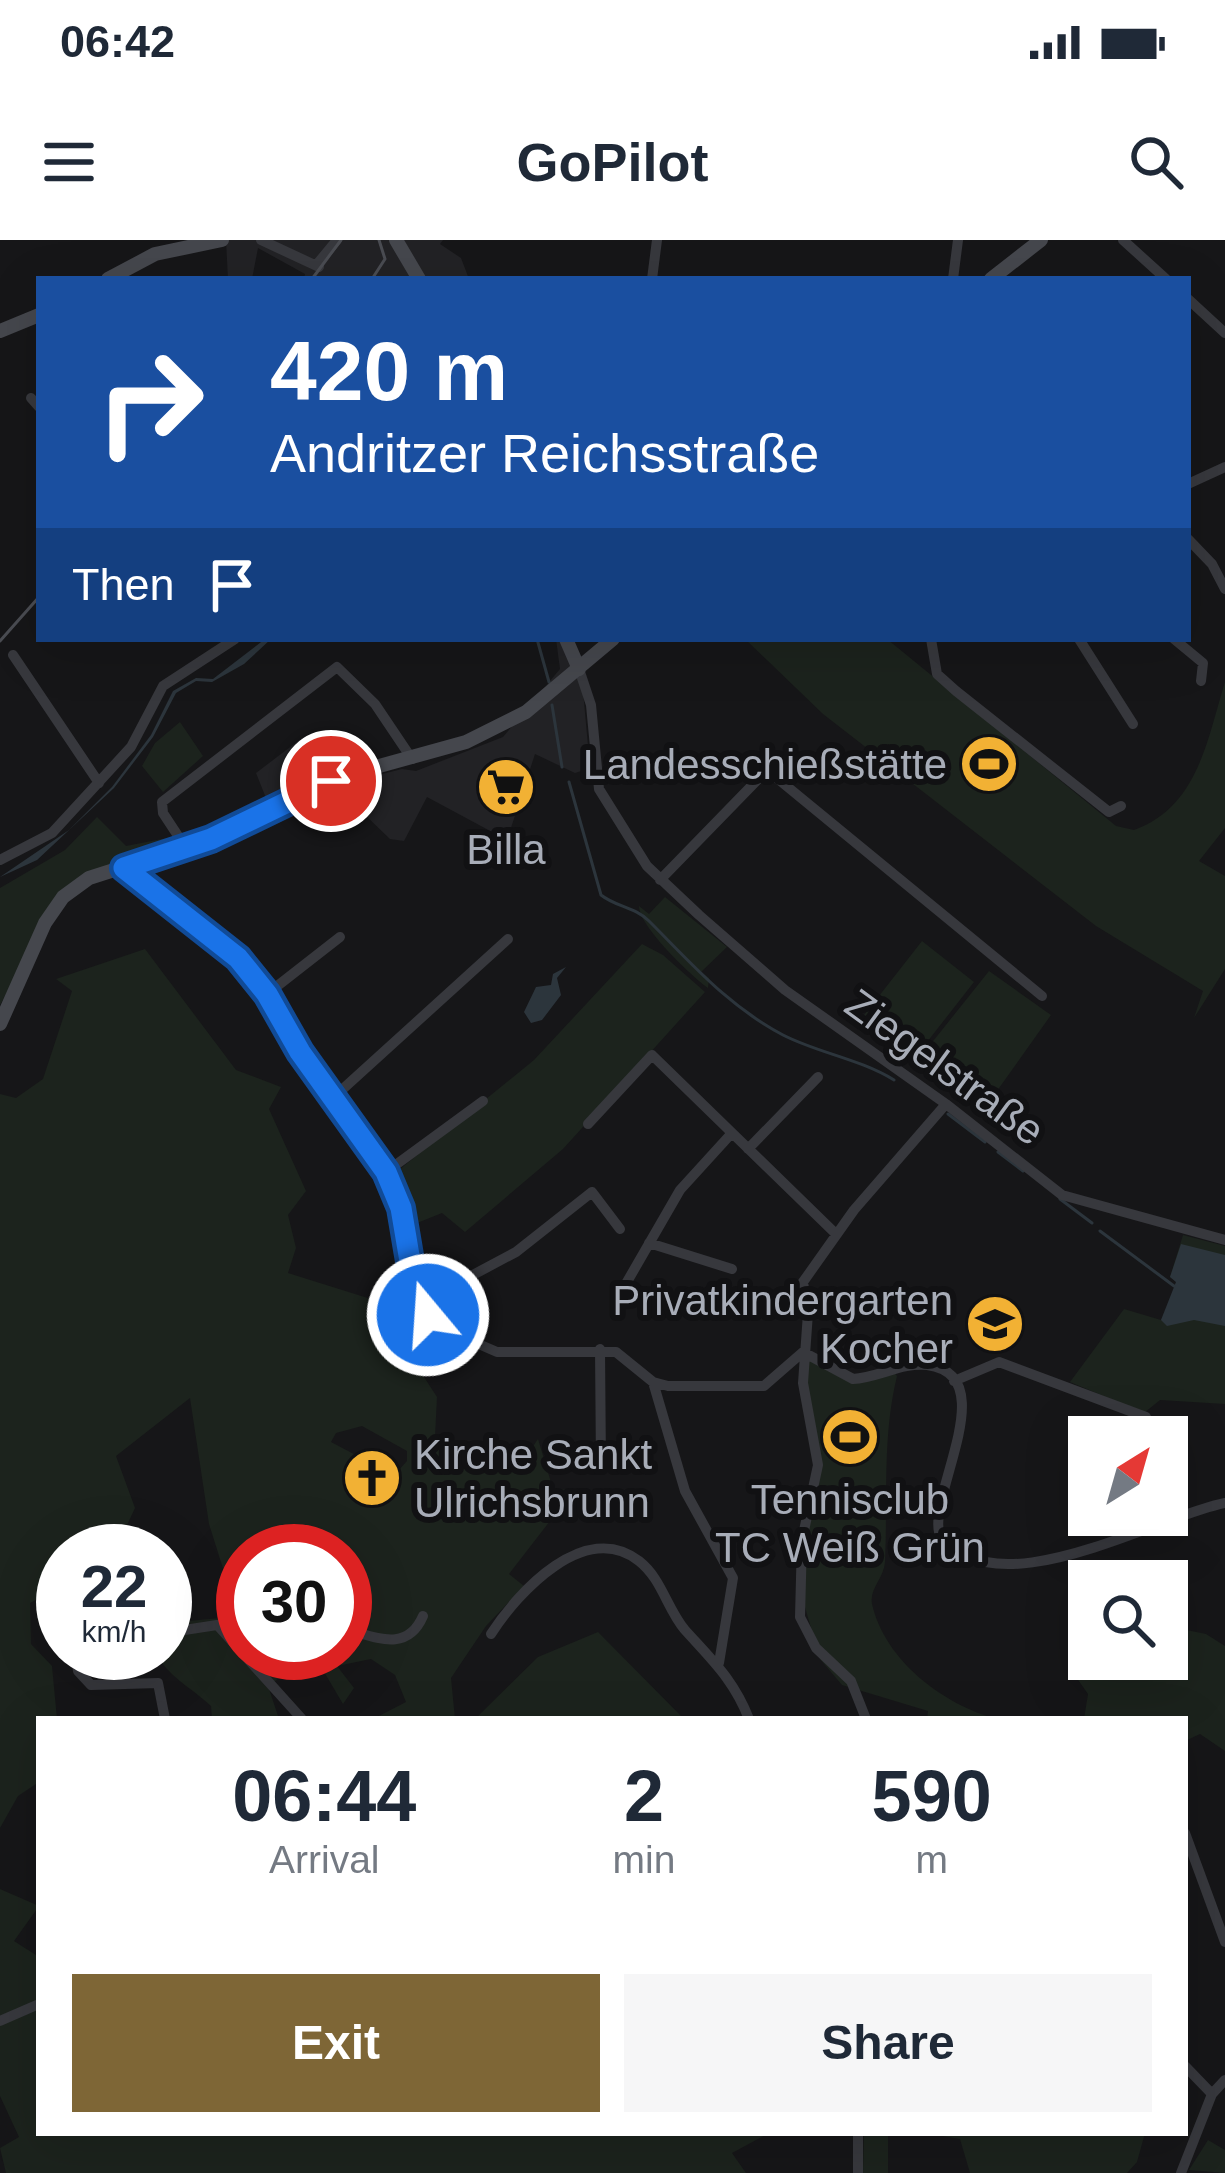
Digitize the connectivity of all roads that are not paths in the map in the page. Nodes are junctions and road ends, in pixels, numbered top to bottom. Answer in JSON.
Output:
{"nodes":[{"id":1,"x":222,"y":240,"type":"edge"},
{"id":2,"x":260,"y":240,"type":"edge"},
{"id":3,"x":337,"y":240,"type":"edge"},
{"id":4,"x":396,"y":240,"type":"edge"},
{"id":5,"x":657,"y":240,"type":"edge"},
{"id":6,"x":958,"y":240,"type":"edge"},
{"id":7,"x":1041,"y":240,"type":"edge"},
{"id":8,"x":1124,"y":240,"type":"edge"},
{"id":9,"x":114,"y":276,"type":"edge"},
{"id":10,"x":417,"y":276,"type":"edge"},
{"id":11,"x":652,"y":276,"type":"edge"},
{"id":12,"x":953,"y":276,"type":"edge"},
{"id":13,"x":995,"y":276,"type":"edge"},
{"id":14,"x":1163,"y":276,"type":"edge"},
{"id":15,"x":1191,"y":302,"type":"edge"},
{"id":16,"x":36,"y":316,"type":"edge"},
{"id":17,"x":0,"y":332,"type":"edge"},
{"id":18,"x":1225,"y":332,"type":"edge"},
{"id":19,"x":1225,"y":467,"type":"edge"},
{"id":20,"x":1191,"y":483,"type":"edge"},
{"id":21,"x":1191,"y":542,"type":"edge"},
{"id":22,"x":1225,"y":589,"type":"edge"},
{"id":23,"x":230,"y":642,"type":"edge"},
{"id":24,"x":567,"y":642,"type":"edge"},
{"id":25,"x":610,"y":642,"type":"edge"},
{"id":26,"x":932,"y":642,"type":"edge"},
{"id":27,"x":1080,"y":642,"type":"edge"},
{"id":28,"x":1178,"y":642,"type":"edge"},
{"id":29,"x":14,"y":655,"type":"dead end"},
{"id":30,"x":579,"y":669,"type":"junction"},
{"id":31,"x":1201,"y":681,"type":"dead end"},
{"id":32,"x":1132,"y":724,"type":"dead end"},
{"id":33,"x":412,"y":759,"type":"junction"},
{"id":34,"x":99,"y":783,"type":"junction"},
{"id":35,"x":1121,"y":806,"type":"dead end"},
{"id":36,"x":185,"y":848,"type":"junction"},
{"id":37,"x":0,"y":860,"type":"edge"},
{"id":38,"x":124,"y":868,"type":"junction"},
{"id":39,"x":660,"y":880,"type":"junction"},
{"id":40,"x":340,"y":937,"type":"dead end"},
{"id":41,"x":508,"y":939,"type":"dead end"},
{"id":42,"x":267,"y":994,"type":"junction"},
{"id":43,"x":1042,"y":996,"type":"dead end"},
{"id":44,"x":0,"y":1024,"type":"edge"},
{"id":45,"x":818,"y":1076,"type":"dead end"},
{"id":46,"x":334,"y":1097,"type":"junction"},
{"id":47,"x":483,"y":1101,"type":"dead end"},
{"id":48,"x":946,"y":1103,"type":"junction"},
{"id":49,"x":588,"y":1124,"type":"dead end"},
{"id":50,"x":730,"y":1134,"type":"junction"},
{"id":51,"x":748,"y":1149,"type":"junction"},
{"id":52,"x":386,"y":1172,"type":"junction"},
{"id":53,"x":620,"y":1229,"type":"dead end"},
{"id":54,"x":836,"y":1234,"type":"junction"},
{"id":55,"x":1225,"y":1240,"type":"edge"},
{"id":56,"x":649,"y":1243,"type":"junction"},
{"id":57,"x":732,"y":1269,"type":"dead end"},
{"id":58,"x":620,"y":1294,"type":"dead end"},
{"id":59,"x":422,"y":1302,"type":"junction"},
{"id":60,"x":600,"y":1349,"type":"junction"},
{"id":61,"x":803,"y":1352,"type":"junction"},
{"id":62,"x":954,"y":1381,"type":"junction"},
{"id":63,"x":653,"y":1382,"type":"junction"},
{"id":64,"x":1143,"y":1416,"type":"edge"},
{"id":65,"x":601,"y":1467,"type":"dead end"},
{"id":66,"x":1225,"y":1503,"type":"edge"},
{"id":67,"x":423,"y":1616,"type":"dead end"},
{"id":68,"x":372,"y":1634,"type":"edge"},
{"id":69,"x":491,"y":1634,"type":"dead end"},
{"id":70,"x":719,"y":1663,"type":"junction"},
{"id":71,"x":87,"y":1680,"type":"edge"},
{"id":72,"x":267,"y":1680,"type":"edge"},
{"id":73,"x":165,"y":1716,"type":"edge"},
{"id":74,"x":299,"y":1716,"type":"edge"},
{"id":75,"x":747,"y":1716,"type":"edge"},
{"id":76,"x":865,"y":1716,"type":"edge"},
{"id":77,"x":1188,"y":1841,"type":"edge"},
{"id":78,"x":1225,"y":1942,"type":"edge"},
{"id":79,"x":36,"y":2005,"type":"edge"},
{"id":80,"x":0,"y":2021,"type":"edge"},
{"id":81,"x":1188,"y":2069,"type":"edge"},
{"id":82,"x":1225,"y":2080,"type":"edge"},
{"id":83,"x":1212,"y":2094,"type":"junction"},
{"id":84,"x":858,"y":2136,"type":"edge"},
{"id":85,"x":858,"y":2173,"type":"edge"},
{"id":86,"x":1181,"y":2173,"type":"edge"}],
"edges":[{"from":1,"to":9,"type":"main road"},
{"from":2,"to":3,"type":"street"},
{"from":4,"to":10,"type":"main road"},
{"from":5,"to":11,"type":"street"},
{"from":6,"to":12,"type":"street"},
{"from":7,"to":13,"type":"main road"},
{"from":8,"to":14,"type":"street"},
{"from":15,"to":18,"type":"street"},
{"from":16,"to":17,"type":"main road"},
{"from":19,"to":20,"type":"street"},
{"from":21,"to":22,"type":"street"},
{"from":23,"to":34,"type":"street"},
{"from":24,"to":30,"type":"main road"},
{"from":25,"to":30,"type":"main road"},
{"from":26,"to":35,"type":"street"},
{"from":27,"to":32,"type":"street"},
{"from":28,"to":31,"type":"street"},
{"from":29,"to":34,"type":"street"},
{"from":30,"to":33,"type":"main road"},
{"from":30,"to":39,"type":"street","name":"Ziegelstraße"},
{"from":33,"to":36,"type":"main road"},
{"from":33,"to":36,"type":"street"},
{"from":34,"to":37,"type":"street"},
{"from":36,"to":38,"type":"main road"},
{"from":38,"to":42,"type":"street"},
{"from":38,"to":44,"type":"main road"},
{"from":39,"to":43,"type":"street"},
{"from":39,"to":48,"type":"street","name":"Ziegelstraße"},
{"from":40,"to":42,"type":"street"},
{"from":41,"to":46,"type":"street"},
{"from":42,"to":46,"type":"street"},
{"from":45,"to":51,"type":"street"},
{"from":46,"to":52,"type":"street"},
{"from":47,"to":52,"type":"street"},
{"from":48,"to":54,"type":"street"},
{"from":48,"to":55,"type":"street","name":"Ziegelstraße"},
{"from":49,"to":50,"type":"street"},
{"from":50,"to":51,"type":"street"},
{"from":50,"to":56,"type":"street"},
{"from":51,"to":54,"type":"street"},
{"from":52,"to":59,"type":"street"},
{"from":53,"to":59,"type":"street"},
{"from":54,"to":61,"type":"street"},
{"from":56,"to":57,"type":"street"},
{"from":56,"to":58,"type":"street"},
{"from":59,"to":60,"type":"street"},
{"from":60,"to":63,"type":"street"},
{"from":60,"to":65,"type":"street"},
{"from":61,"to":62,"type":"street"},
{"from":61,"to":63,"type":"street"},
{"from":61,"to":76,"type":"street"},
{"from":62,"to":64,"type":"street"},
{"from":62,"to":66,"type":"street"},
{"from":63,"to":70,"type":"street"},
{"from":67,"to":68,"type":"street"},
{"from":69,"to":70,"type":"street"},
{"from":70,"to":75,"type":"street"},
{"from":71,"to":73,"type":"street"},
{"from":72,"to":74,"type":"street"},
{"from":77,"to":78,"type":"street"},
{"from":79,"to":80,"type":"street"},
{"from":81,"to":83,"type":"street"},
{"from":82,"to":83,"type":"street"},
{"from":83,"to":86,"type":"street"},
{"from":84,"to":85,"type":"street"}]}
